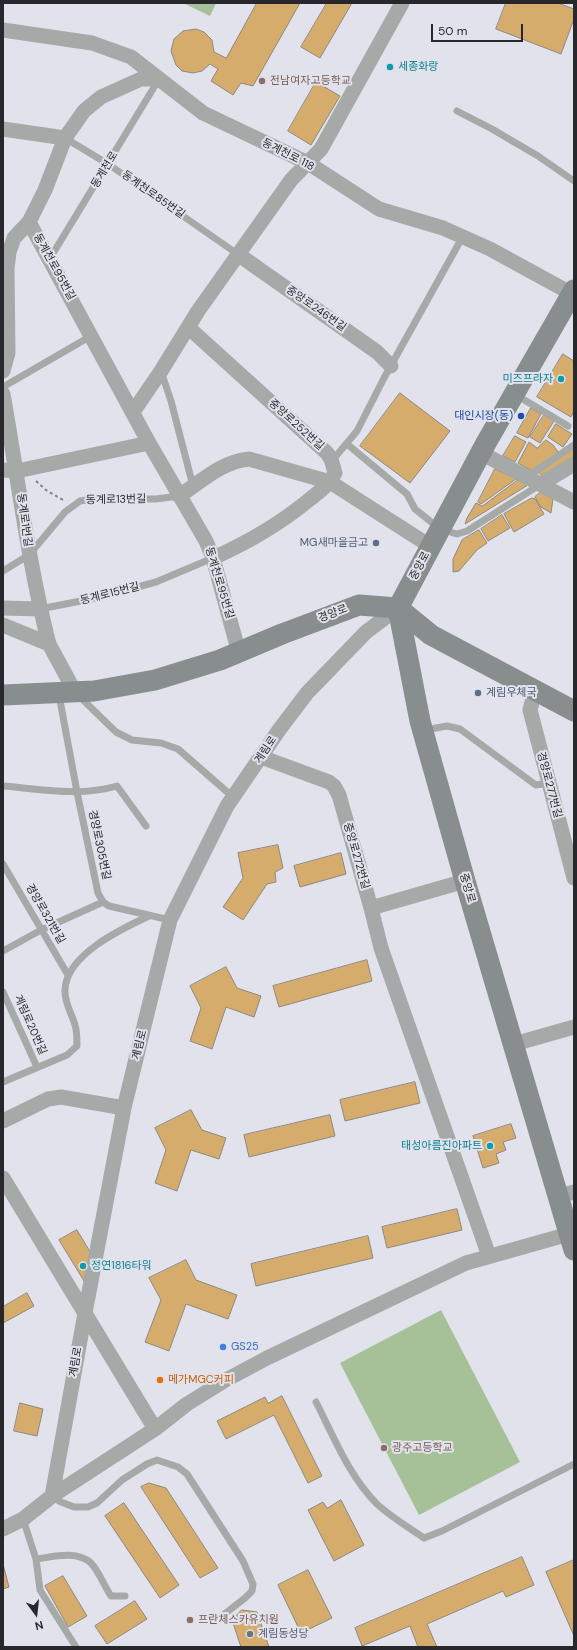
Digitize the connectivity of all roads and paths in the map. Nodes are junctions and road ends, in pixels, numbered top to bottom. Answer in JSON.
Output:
{"nodes":[{"id":1,"x":402,"y":3,"type":"edge"},
{"id":2,"x":3,"y":30,"type":"edge"},
{"id":3,"x":159,"y":79,"type":"junction"},
{"id":4,"x":457,"y":111,"type":"dead end"},
{"id":5,"x":3,"y":129,"type":"edge"},
{"id":6,"x":65,"y":138,"type":"junction"},
{"id":7,"x":308,"y":163,"type":"junction"},
{"id":8,"x":108,"y":164,"type":"junction"},
{"id":9,"x":574,"y":182,"type":"edge"},
{"id":10,"x":29,"y":222,"type":"junction"},
{"id":11,"x":463,"y":236,"type":"junction"},
{"id":12,"x":8,"y":238,"type":"edge"},
{"id":13,"x":239,"y":255,"type":"junction"},
{"id":14,"x":49,"y":260,"type":"junction"},
{"id":15,"x":573,"y":293,"type":"edge"},
{"id":16,"x":189,"y":328,"type":"junction"},
{"id":17,"x":92,"y":336,"type":"junction"},
{"id":18,"x":391,"y":366,"type":"junction"},
{"id":19,"x":3,"y":371,"type":"edge"},
{"id":20,"x":161,"y":371,"type":"junction"},
{"id":21,"x":3,"y":386,"type":"edge"},
{"id":22,"x":3,"y":394,"type":"edge"},
{"id":23,"x":514,"y":394,"type":"junction"},
{"id":24,"x":133,"y":412,"type":"junction"},
{"id":25,"x":568,"y":426,"type":"dead end"},
{"id":26,"x":149,"y":443,"type":"junction"},
{"id":27,"x":347,"y":444,"type":"junction"},
{"id":28,"x":574,"y":445,"type":"edge"},
{"id":29,"x":481,"y":453,"type":"junction"},
{"id":30,"x":332,"y":462,"type":"junction"},
{"id":31,"x":574,"y":464,"type":"edge"},
{"id":32,"x":15,"y":470,"type":"edge"},
{"id":33,"x":527,"y":477,"type":"junction"},
{"id":34,"x":330,"y":482,"type":"junction"},
{"id":35,"x":541,"y":484,"type":"junction"},
{"id":36,"x":193,"y":486,"type":"junction"},
{"id":37,"x":179,"y":496,"type":"junction"},
{"id":38,"x":574,"y":502,"type":"edge"},
{"id":39,"x":73,"y":506,"type":"junction"},
{"id":40,"x":435,"y":538,"type":"junction"},
{"id":41,"x":29,"y":555,"type":"junction"},
{"id":42,"x":213,"y":558,"type":"junction"},
{"id":43,"x":3,"y":571,"type":"edge"},
{"id":44,"x":3,"y":608,"type":"edge"},
{"id":45,"x":398,"y":608,"type":"junction"},
{"id":46,"x":40,"y":609,"type":"junction"},
{"id":47,"x":3,"y":625,"type":"edge"},
{"id":48,"x":49,"y":644,"type":"junction"},
{"id":49,"x":240,"y":653,"type":"junction"},
{"id":50,"x":535,"y":691,"type":"junction"},
{"id":51,"x":67,"y":692,"type":"junction"},
{"id":52,"x":3,"y":695,"type":"edge"},
{"id":53,"x":574,"y":711,"type":"edge"},
{"id":54,"x":423,"y":730,"type":"junction"},
{"id":55,"x":261,"y":757,"type":"junction"},
{"id":56,"x":549,"y":783,"type":"junction"},
{"id":57,"x":3,"y":786,"type":"edge"},
{"id":58,"x":77,"y":792,"type":"junction"},
{"id":59,"x":233,"y":798,"type":"junction"},
{"id":60,"x":146,"y":826,"type":"dead end"},
{"id":61,"x":3,"y":864,"type":"edge"},
{"id":62,"x":574,"y":878,"type":"edge"},
{"id":63,"x":465,"y":881,"type":"junction"},
{"id":64,"x":103,"y":902,"type":"junction"},
{"id":65,"x":371,"y":908,"type":"junction"},
{"id":66,"x":149,"y":916,"type":"junction"},
{"id":67,"x":170,"y":920,"type":"junction"},
{"id":68,"x":42,"y":930,"type":"junction"},
{"id":69,"x":3,"y":950,"type":"edge"},
{"id":70,"x":68,"y":975,"type":"junction"},
{"id":71,"x":3,"y":992,"type":"edge"},
{"id":72,"x":574,"y":1027,"type":"edge"},
{"id":73,"x":514,"y":1044,"type":"junction"},
{"id":74,"x":36,"y":1067,"type":"junction"},
{"id":75,"x":3,"y":1082,"type":"edge"},
{"id":76,"x":124,"y":1108,"type":"junction"},
{"id":77,"x":3,"y":1121,"type":"edge"},
{"id":78,"x":3,"y":1178,"type":"edge"},
{"id":79,"x":566,"y":1194,"type":"edge"},
{"id":80,"x":572,"y":1242,"type":"edge"},
{"id":81,"x":489,"y":1256,"type":"junction"},
{"id":82,"x":85,"y":1313,"type":"junction"},
{"id":83,"x":316,"y":1402,"type":"dead end"},
{"id":84,"x":155,"y":1429,"type":"junction"},
{"id":85,"x":574,"y":1464,"type":"edge"},
{"id":86,"x":52,"y":1496,"type":"junction"},
{"id":87,"x":23,"y":1519,"type":"junction"},
{"id":88,"x":3,"y":1528,"type":"edge"},
{"id":89,"x":36,"y":1559,"type":"junction"},
{"id":90,"x":125,"y":1596,"type":"dead end"},
{"id":91,"x":222,"y":1616,"type":"dead end"},
{"id":92,"x":76,"y":1647,"type":"edge"}],
"edges":[{"from":1,"to":7,"type":"street"},
{"from":2,"to":3,"type":"street","name":"동계천로 118"},
{"from":3,"to":6,"type":"street","name":"동계천로95번길"},
{"from":3,"to":7,"type":"street","name":"동계천로 118"},
{"from":3,"to":8,"type":"lane","name":"동계천로"},
{"from":4,"to":9,"type":"lane"},
{"from":5,"to":6,"type":"street"},
{"from":6,"to":8,"type":"lane","name":"동계천로85번길"},
{"from":6,"to":10,"type":"street","name":"동계천로95번길"},
{"from":7,"to":11,"type":"street","name":"동계천로 118"},
{"from":7,"to":13,"type":"street"},
{"from":8,"to":13,"type":"lane","name":"동계천로85번길"},
{"from":8,"to":14,"type":"lane","name":"동계천로"},
{"from":10,"to":12,"type":"street"},
{"from":10,"to":14,"type":"street","name":"동계천로95번길"},
{"from":11,"to":15,"type":"street","name":"동계천로 118"},
{"from":11,"to":18,"type":"lane"},
{"from":12,"to":19,"type":"street"},
{"from":13,"to":16,"type":"street"},
{"from":13,"to":18,"type":"street","name":"중앙로246번길"},
{"from":14,"to":17,"type":"street","name":"동계천로95번길"},
{"from":15,"to":23,"type":"main road","name":"중앙로"},
{"from":16,"to":20,"type":"street"},
{"from":16,"to":30,"type":"street","name":"중앙로252번길"},
{"from":17,"to":21,"type":"lane"},
{"from":17,"to":24,"type":"street","name":"동계천로95번길"},
{"from":18,"to":27,"type":"lane"},
{"from":20,"to":24,"type":"street"},
{"from":20,"to":36,"type":"lane"},
{"from":22,"to":32,"type":"street","name":"동계로1번길"},
{"from":23,"to":25,"type":"lane"},
{"from":23,"to":29,"type":"main road","name":"중앙로"},
{"from":24,"to":26,"type":"street","name":"동계천로95번길"},
{"from":26,"to":32,"type":"street"},
{"from":26,"to":37,"type":"street","name":"동계천로95번길"},
{"from":27,"to":30,"type":"lane"},
{"from":27,"to":40,"type":"lane"},
{"from":28,"to":33,"type":"lane"},
{"from":29,"to":33,"type":"street"},
{"from":29,"to":40,"type":"main road","name":"중앙로"},
{"from":30,"to":34,"type":"street","name":"중앙로252번길"},
{"from":31,"to":35,"type":"street"},
{"from":32,"to":39,"type":"path"},
{"from":32,"to":41,"type":"street","name":"동계로1번길"},
{"from":33,"to":35,"type":"street"},
{"from":34,"to":36,"type":"street"},
{"from":34,"to":40,"type":"street"},
{"from":34,"to":42,"type":"street"},
{"from":35,"to":38,"type":"street"},
{"from":35,"to":40,"type":"lane"},
{"from":36,"to":37,"type":"street"},
{"from":37,"to":39,"type":"lane","name":"동계로13번길"},
{"from":37,"to":42,"type":"street","name":"동계천로95번길"},
{"from":39,"to":41,"type":"lane","name":"동계로13번길"},
{"from":40,"to":45,"type":"main road","name":"중앙로"},
{"from":41,"to":43,"type":"lane"},
{"from":41,"to":46,"type":"street","name":"동계로1번길"},
{"from":42,"to":46,"type":"lane","name":"동계로15번길"},
{"from":42,"to":49,"type":"street","name":"동계천로95번길"},
{"from":44,"to":46,"type":"street","name":"동계로15번길"},
{"from":45,"to":49,"type":"main road","name":"경양로"},
{"from":45,"to":50,"type":"main road"},
{"from":45,"to":54,"type":"main road","name":"중앙로"},
{"from":45,"to":55,"type":"street","name":"계림로"},
{"from":46,"to":48,"type":"street","name":"동계로1번길"},
{"from":47,"to":48,"type":"street"},
{"from":48,"to":51,"type":"street","name":"동계로1번길"},
{"from":49,"to":51,"type":"main road","name":"경양로"},
{"from":50,"to":53,"type":"main road"},
{"from":50,"to":56,"type":"street","name":"경양로277번길"},
{"from":51,"to":52,"type":"main road","name":"경양로"},
{"from":51,"to":58,"type":"lane","name":"경양로305번길"},
{"from":51,"to":59,"type":"lane"},
{"from":54,"to":56,"type":"lane"},
{"from":54,"to":63,"type":"main road","name":"중앙로"},
{"from":55,"to":59,"type":"street","name":"계림로"},
{"from":55,"to":65,"type":"street","name":"중앙로272번길"},
{"from":56,"to":62,"type":"street","name":"경양로277번길"},
{"from":57,"to":58,"type":"lane"},
{"from":58,"to":60,"type":"lane"},
{"from":58,"to":64,"type":"lane","name":"경양로305번길"},
{"from":59,"to":67,"type":"street","name":"계림로"},
{"from":61,"to":68,"type":"lane","name":"경양로321번길"},
{"from":63,"to":65,"type":"street"},
{"from":63,"to":73,"type":"main road","name":"중앙로"},
{"from":64,"to":66,"type":"lane"},
{"from":64,"to":68,"type":"lane"},
{"from":65,"to":81,"type":"street"},
{"from":66,"to":67,"type":"lane"},
{"from":66,"to":70,"type":"lane"},
{"from":67,"to":76,"type":"street","name":"계림로"},
{"from":68,"to":69,"type":"lane"},
{"from":68,"to":70,"type":"lane","name":"경양로321번길"},
{"from":70,"to":74,"type":"lane","name":"계림로20번길"},
{"from":71,"to":74,"type":"lane","name":"계림로20번길"},
{"from":72,"to":73,"type":"street"},
{"from":73,"to":79,"type":"main road","name":"중앙로"},
{"from":74,"to":75,"type":"lane","name":"계림로20번길"},
{"from":76,"to":77,"type":"street"},
{"from":76,"to":82,"type":"street","name":"계림로"},
{"from":78,"to":82,"type":"street"},
{"from":79,"to":80,"type":"main road","name":"중앙로"},
{"from":80,"to":81,"type":"street"},
{"from":81,"to":84,"type":"street"},
{"from":82,"to":84,"type":"street"},
{"from":82,"to":86,"type":"street","name":"계림로"},
{"from":83,"to":85,"type":"lane"},
{"from":84,"to":86,"type":"street"},
{"from":86,"to":87,"type":"street"},
{"from":86,"to":91,"type":"lane"},
{"from":87,"to":88,"type":"street"},
{"from":87,"to":89,"type":"lane"},
{"from":89,"to":90,"type":"lane"},
{"from":89,"to":92,"type":"lane"}]}
